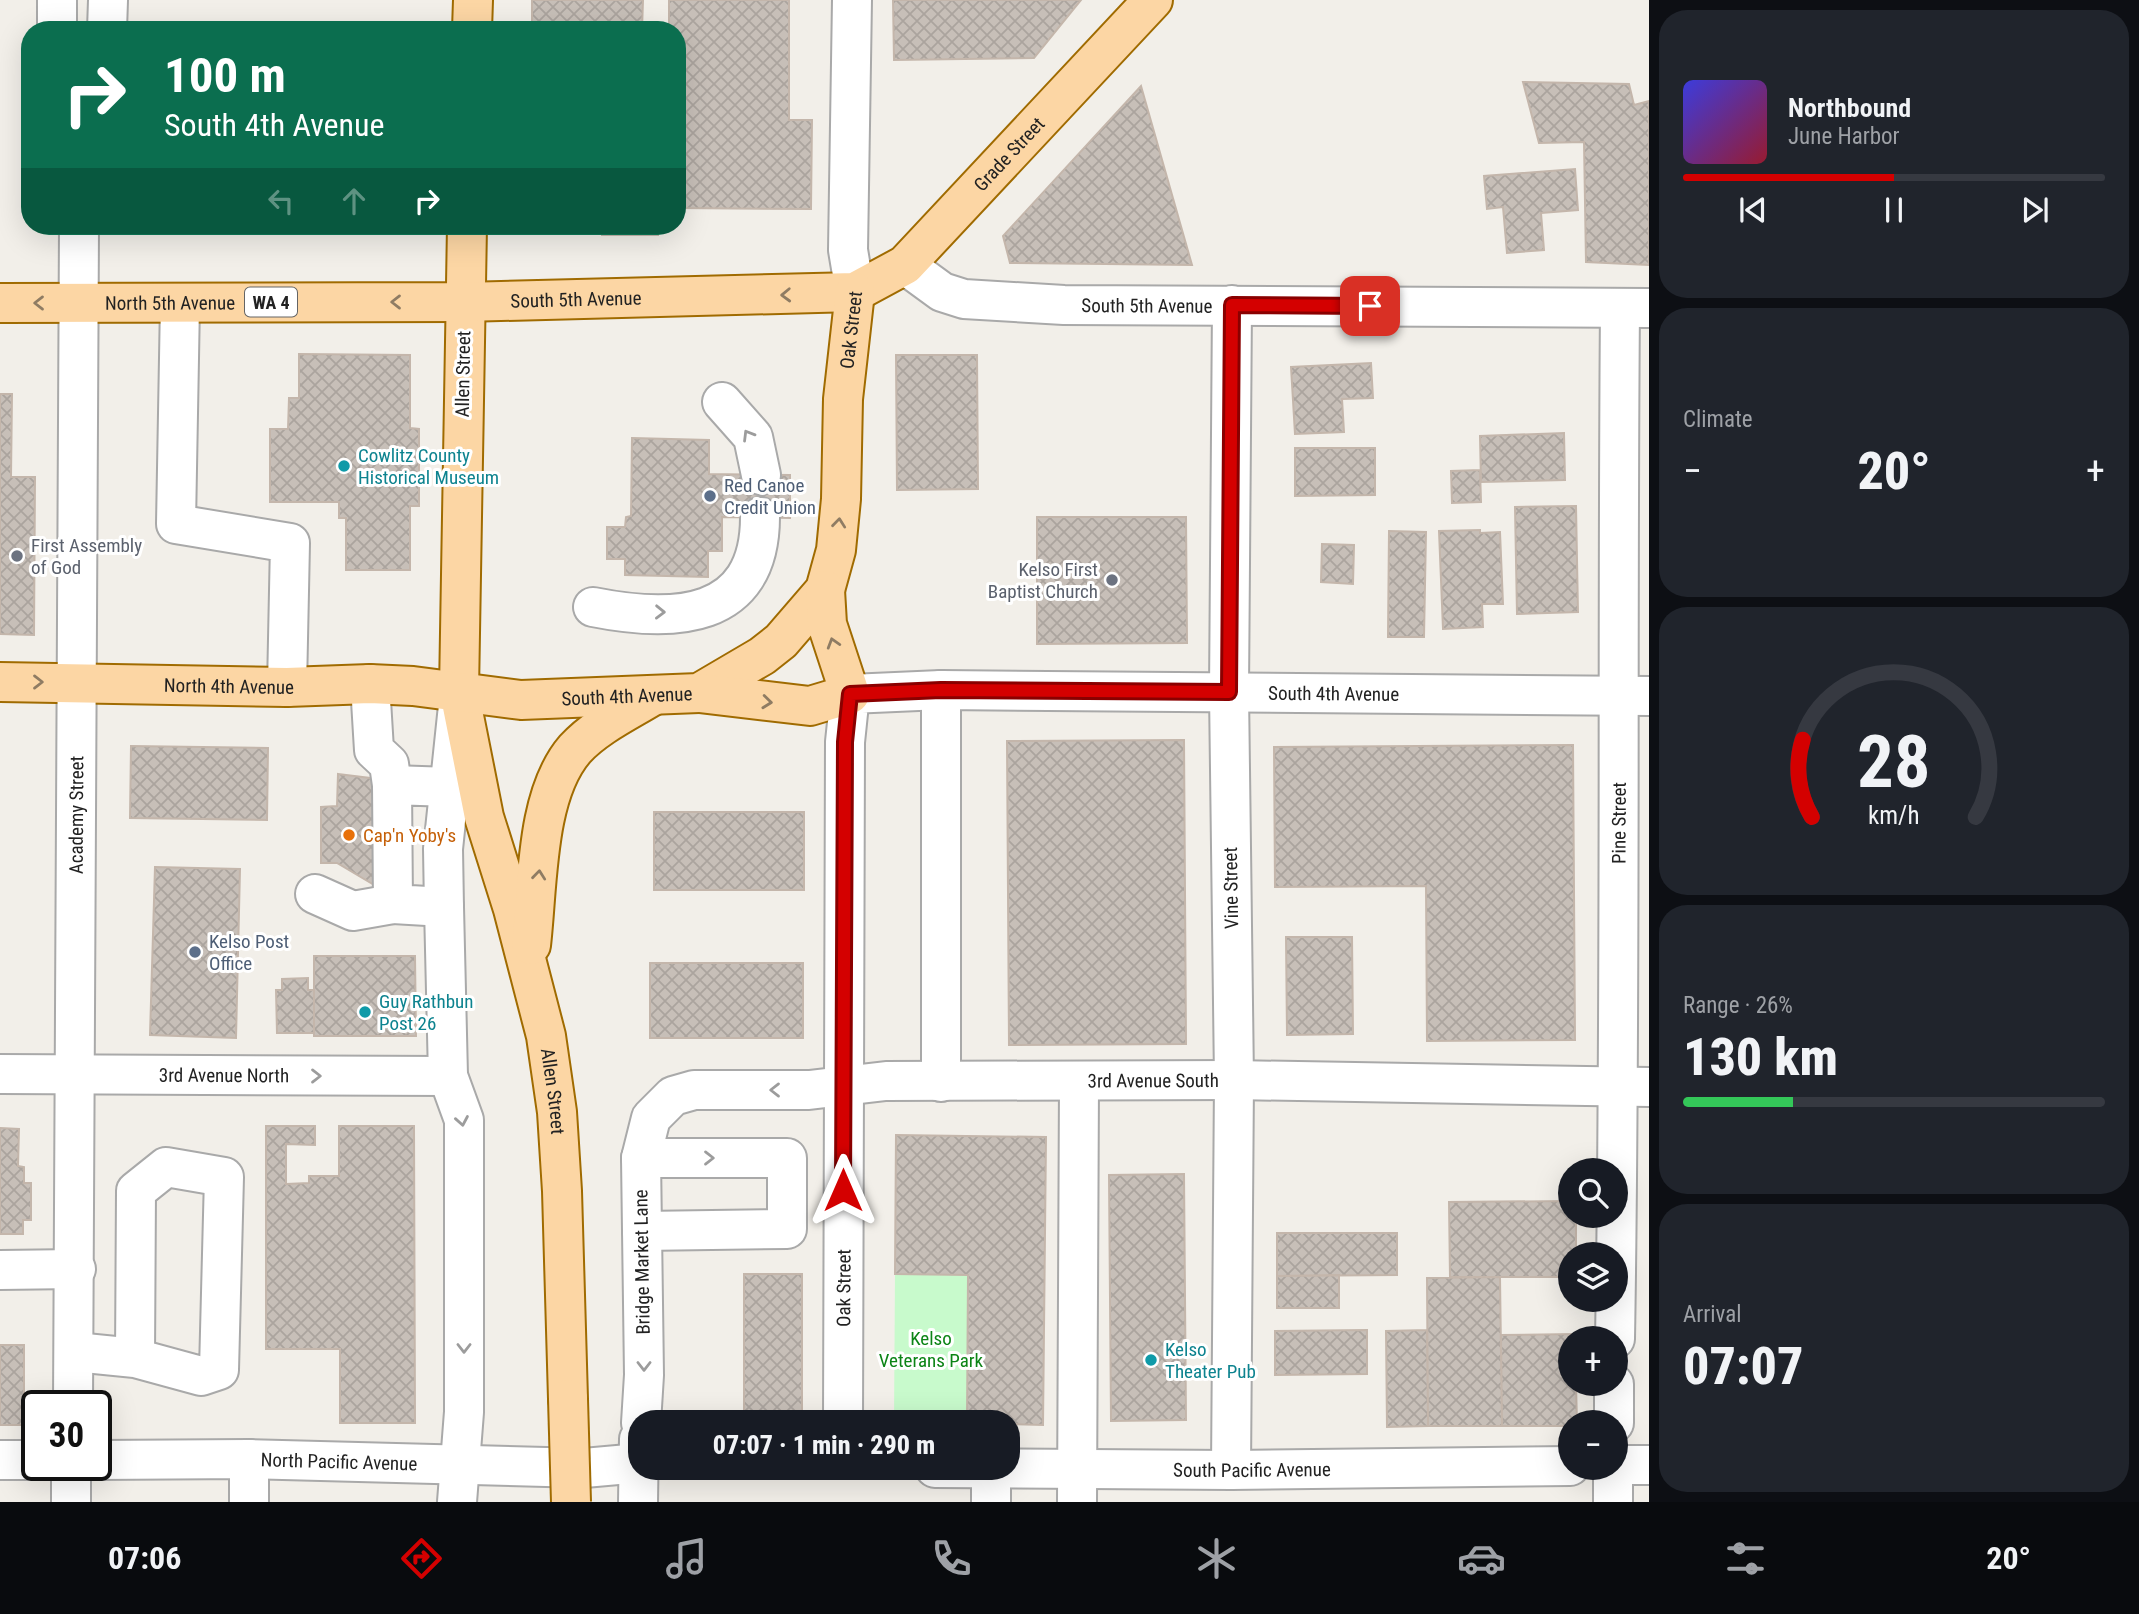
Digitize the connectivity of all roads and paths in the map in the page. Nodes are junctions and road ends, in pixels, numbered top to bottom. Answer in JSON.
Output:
{"nodes":[{"id":1,"x":57,"y":0,"type":"edge"},
{"id":2,"x":108,"y":0,"type":"edge"},
{"id":3,"x":473,"y":0,"type":"edge"},
{"id":4,"x":852,"y":0,"type":"edge"},
{"id":5,"x":1153,"y":0,"type":"edge"},
{"id":6,"x":57,"y":21,"type":"edge"},
{"id":7,"x":107,"y":21,"type":"edge"},
{"id":8,"x":472,"y":21,"type":"edge"},
{"id":9,"x":79,"y":235,"type":"edge"},
{"id":10,"x":467,"y":235,"type":"edge"},
{"id":11,"x":905,"y":265,"type":"junction"},
{"id":12,"x":855,"y":292,"type":"junction"},
{"id":13,"x":464,"y":302,"type":"junction"},
{"id":14,"x":0,"y":303,"type":"edge"},
{"id":15,"x":79,"y":303,"type":"junction"},
{"id":16,"x":180,"y":303,"type":"junction"},
{"id":17,"x":1232,"y":305,"type":"junction"},
{"id":18,"x":1634,"y":308,"type":"edge"},
{"id":19,"x":722,"y":402,"type":"dead end"},
{"id":20,"x":761,"y":475,"type":"dead end"},
{"id":21,"x":760,"y":517,"type":"dead end"},
{"id":22,"x":825,"y":590,"type":"junction"},
{"id":23,"x":593,"y":607,"type":"dead end"},
{"id":24,"x":781,"y":641,"type":"joint"},
{"id":25,"x":0,"y":682,"type":"edge"},
{"id":26,"x":76,"y":682,"type":"junction"},
{"id":27,"x":370,"y":684,"type":"junction"},
{"id":28,"x":287,"y":687,"type":"junction"},
{"id":29,"x":941,"y":690,"type":"junction"},
{"id":30,"x":459,"y":691,"type":"junction"},
{"id":31,"x":1229,"y":692,"type":"junction"},
{"id":32,"x":699,"y":693,"type":"junction"},
{"id":33,"x":850,"y":694,"type":"junction"},
{"id":34,"x":652,"y":696,"type":"junction"},
{"id":35,"x":1633,"y":696,"type":"edge"},
{"id":36,"x":392,"y":785,"type":"junction"},
{"id":37,"x":450,"y":787,"type":"junction"},
{"id":38,"x":314,"y":894,"type":"dead end"},
{"id":39,"x":393,"y":904,"type":"junction"},
{"id":40,"x":444,"y":907,"type":"junction"},
{"id":41,"x":529,"y":967,"type":"junction"},
{"id":42,"x":0,"y":1074,"type":"edge"},
{"id":43,"x":76,"y":1075,"type":"junction"},
{"id":44,"x":448,"y":1076,"type":"junction"},
{"id":45,"x":1234,"y":1080,"type":"junction"},
{"id":46,"x":941,"y":1082,"type":"junction"},
{"id":47,"x":1079,"y":1083,"type":"junction"},
{"id":48,"x":844,"y":1086,"type":"junction"},
{"id":49,"x":1634,"y":1087,"type":"edge"},
{"id":50,"x":661,"y":1106,"type":"joint"},
{"id":51,"x":641,"y":1158,"type":"junction"},
{"id":52,"x":76,"y":1191,"type":"junction"},
{"id":53,"x":136,"y":1191,"type":"junction"},
{"id":54,"x":642,"y":1231,"type":"junction"},
{"id":55,"x":76,"y":1269,"type":"junction"},
{"id":56,"x":0,"y":1270,"type":"edge"},
{"id":57,"x":1616,"y":1326,"type":"edge"},
{"id":58,"x":75,"y":1352,"type":"junction"},
{"id":59,"x":135,"y":1358,"type":"junction"},
{"id":60,"x":74,"y":1390,"type":"edge"},
{"id":61,"x":641,"y":1410,"type":"edge"},
{"id":62,"x":843,"y":1410,"type":"edge"},
{"id":63,"x":249,"y":1459,"type":"junction"},
{"id":64,"x":0,"y":1460,"type":"edge"},
{"id":65,"x":21,"y":1460,"type":"edge"},
{"id":66,"x":112,"y":1460,"type":"edge"},
{"id":67,"x":460,"y":1464,"type":"junction"},
{"id":68,"x":1649,"y":1465,"type":"edge"},
{"id":69,"x":1558,"y":1466,"type":"edge"},
{"id":70,"x":1628,"y":1466,"type":"edge"},
{"id":71,"x":628,"y":1468,"type":"edge"},
{"id":72,"x":1231,"y":1471,"type":"junction"},
{"id":73,"x":639,"y":1480,"type":"edge"},
{"id":74,"x":972,"y":1480,"type":"edge"},
{"id":75,"x":1614,"y":1480,"type":"edge"},
{"id":76,"x":71,"y":1481,"type":"edge"},
{"id":77,"x":578,"y":1485,"type":"edge"},
{"id":78,"x":991,"y":1486,"type":"edge"},
{"id":79,"x":1077,"y":1486,"type":"edge"},
{"id":80,"x":71,"y":1502,"type":"edge"},
{"id":81,"x":249,"y":1502,"type":"edge"},
{"id":82,"x":457,"y":1502,"type":"edge"},
{"id":83,"x":638,"y":1502,"type":"edge"},
{"id":84,"x":1613,"y":1502,"type":"edge"}],
"edges":[{"from":1,"to":6,"type":"street"},
{"from":2,"to":7,"type":"street"},
{"from":3,"to":8,"type":"main road"},
{"from":4,"to":12,"type":"street","name":"Oak Street"},
{"from":5,"to":11,"type":"main road","name":"Grade Street"},
{"from":9,"to":15,"type":"street","name":"Academy Street"},
{"from":10,"to":13,"type":"main road","name":"Allen Street"},
{"from":11,"to":12,"type":"main road","name":"Grade Street"},
{"from":11,"to":17,"type":"street","name":"South 5th Avenue"},
{"from":12,"to":13,"type":"main road","name":"South 5th Avenue","one_way":true},
{"from":22,"to":12,"type":"main road","name":"Oak Street","one_way":true},
{"from":13,"to":16,"type":"main road","name":"North 5th Avenue","number":"WA 4","one_way":true},
{"from":13,"to":30,"type":"main road","name":"Allen Street"},
{"from":15,"to":14,"type":"main road","name":"North 5th Avenue","number":"WA 4","one_way":true},
{"from":15,"to":16,"type":"main road","name":"North 5th Avenue","number":"WA 4"},
{"from":15,"to":26,"type":"street","name":"Academy Street"},
{"from":16,"to":28,"type":"street"},
{"from":17,"to":18,"type":"street","name":"South 5th Avenue"},
{"from":17,"to":31,"type":"street","name":"Vine Street"},
{"from":18,"to":35,"type":"street","name":"Pine Street"},
{"from":20,"to":19,"type":"street","one_way":true},
{"from":23,"to":21,"type":"street","one_way":true},
{"from":22,"to":24,"type":"main road","name":"Oak Street"},
{"from":33,"to":22,"type":"main road","one_way":true},
{"from":24,"to":32,"type":"main road","name":"South 4th Avenue"},
{"from":25,"to":26,"type":"main road","name":"North 4th Avenue","one_way":true},
{"from":26,"to":28,"type":"main road","name":"North 4th Avenue"},
{"from":26,"to":43,"type":"street","name":"Academy Street"},
{"from":27,"to":28,"type":"main road","name":"North 4th Avenue"},
{"from":27,"to":30,"type":"main road","name":"North 4th Avenue"},
{"from":27,"to":36,"type":"street"},
{"from":29,"to":31,"type":"street","name":"South 4th Avenue"},
{"from":29,"to":33,"type":"street","name":"South 4th Avenue"},
{"from":29,"to":46,"type":"street"},
{"from":30,"to":34,"type":"main road","name":"South 4th Avenue"},
{"from":30,"to":37,"type":"street","name":"Allen Street"},
{"from":30,"to":41,"type":"main road","name":"Allen Street"},
{"from":31,"to":35,"type":"street","name":"South 4th Avenue"},
{"from":31,"to":45,"type":"street","name":"Vine Street"},
{"from":32,"to":33,"type":"main road","one_way":true},
{"from":32,"to":34,"type":"main road","name":"South 4th Avenue"},
{"from":33,"to":48,"type":"street","name":"Oak Street"},
{"from":41,"to":34,"type":"main road","one_way":true},
{"from":35,"to":49,"type":"street","name":"Pine Street"},
{"from":36,"to":37,"type":"street"},
{"from":36,"to":39,"type":"street"},
{"from":37,"to":40,"type":"street","name":"Allen Street"},
{"from":38,"to":39,"type":"street"},
{"from":39,"to":40,"type":"street"},
{"from":40,"to":44,"type":"street","name":"Allen Street"},
{"from":41,"to":77,"type":"main road","name":"Allen Street","bridge":true},
{"from":42,"to":43,"type":"street","name":"3rd Avenue North"},
{"from":43,"to":44,"type":"street","name":"3rd Avenue North","one_way":true},
{"from":43,"to":52,"type":"street","name":"Academy Street"},
{"from":44,"to":67,"type":"street","name":"Allen Street","one_way":true},
{"from":45,"to":47,"type":"street","name":"3rd Avenue South"},
{"from":45,"to":49,"type":"street","name":"3rd Avenue South"},
{"from":45,"to":72,"type":"street","name":"Vine Street"},
{"from":46,"to":47,"type":"street","name":"3rd Avenue South"},
{"from":46,"to":48,"type":"street","name":"3rd Avenue South"},
{"from":47,"to":79,"type":"street"},
{"from":48,"to":50,"type":"street","name":"3rd Avenue South","one_way":true},
{"from":48,"to":62,"type":"street","name":"Oak Street"},
{"from":49,"to":57,"type":"street","name":"Pine Street"},
{"from":50,"to":51,"type":"street","name":"Bridge Market Lane"},
{"from":51,"to":54,"type":"street","name":"Bridge Market Lane"},
{"from":51,"to":54,"type":"street","one_way":true},
{"from":52,"to":53,"type":"street"},
{"from":52,"to":55,"type":"street","name":"Academy Street"},
{"from":53,"to":59,"type":"street"},
{"from":53,"to":59,"type":"street"},
{"from":54,"to":61,"type":"street","name":"Bridge Market Lane","one_way":true},
{"from":55,"to":56,"type":"street"},
{"from":55,"to":58,"type":"street","name":"Academy Street"},
{"from":58,"to":59,"type":"street"},
{"from":58,"to":60,"type":"street","name":"Academy Street"},
{"from":63,"to":66,"type":"street","name":"North Pacific Avenue"},
{"from":63,"to":67,"type":"street","name":"North Pacific Avenue"},
{"from":63,"to":81,"type":"street"},
{"from":64,"to":65,"type":"street"},
{"from":67,"to":77,"type":"street","name":"North Pacific Avenue"},
{"from":67,"to":82,"type":"street","name":"Allen Street"},
{"from":68,"to":70,"type":"street"},
{"from":69,"to":72,"type":"street","name":"South Pacific Avenue"},
{"from":71,"to":77,"type":"street"},
{"from":72,"to":79,"type":"street","name":"South Pacific Avenue"},
{"from":73,"to":83,"type":"street","name":"Bridge Market Lane"},
{"from":74,"to":78,"type":"street","name":"South Pacific Avenue"},
{"from":75,"to":84,"type":"street"},
{"from":76,"to":80,"type":"street"},
{"from":78,"to":79,"type":"street","name":"South Pacific Avenue"}]}
